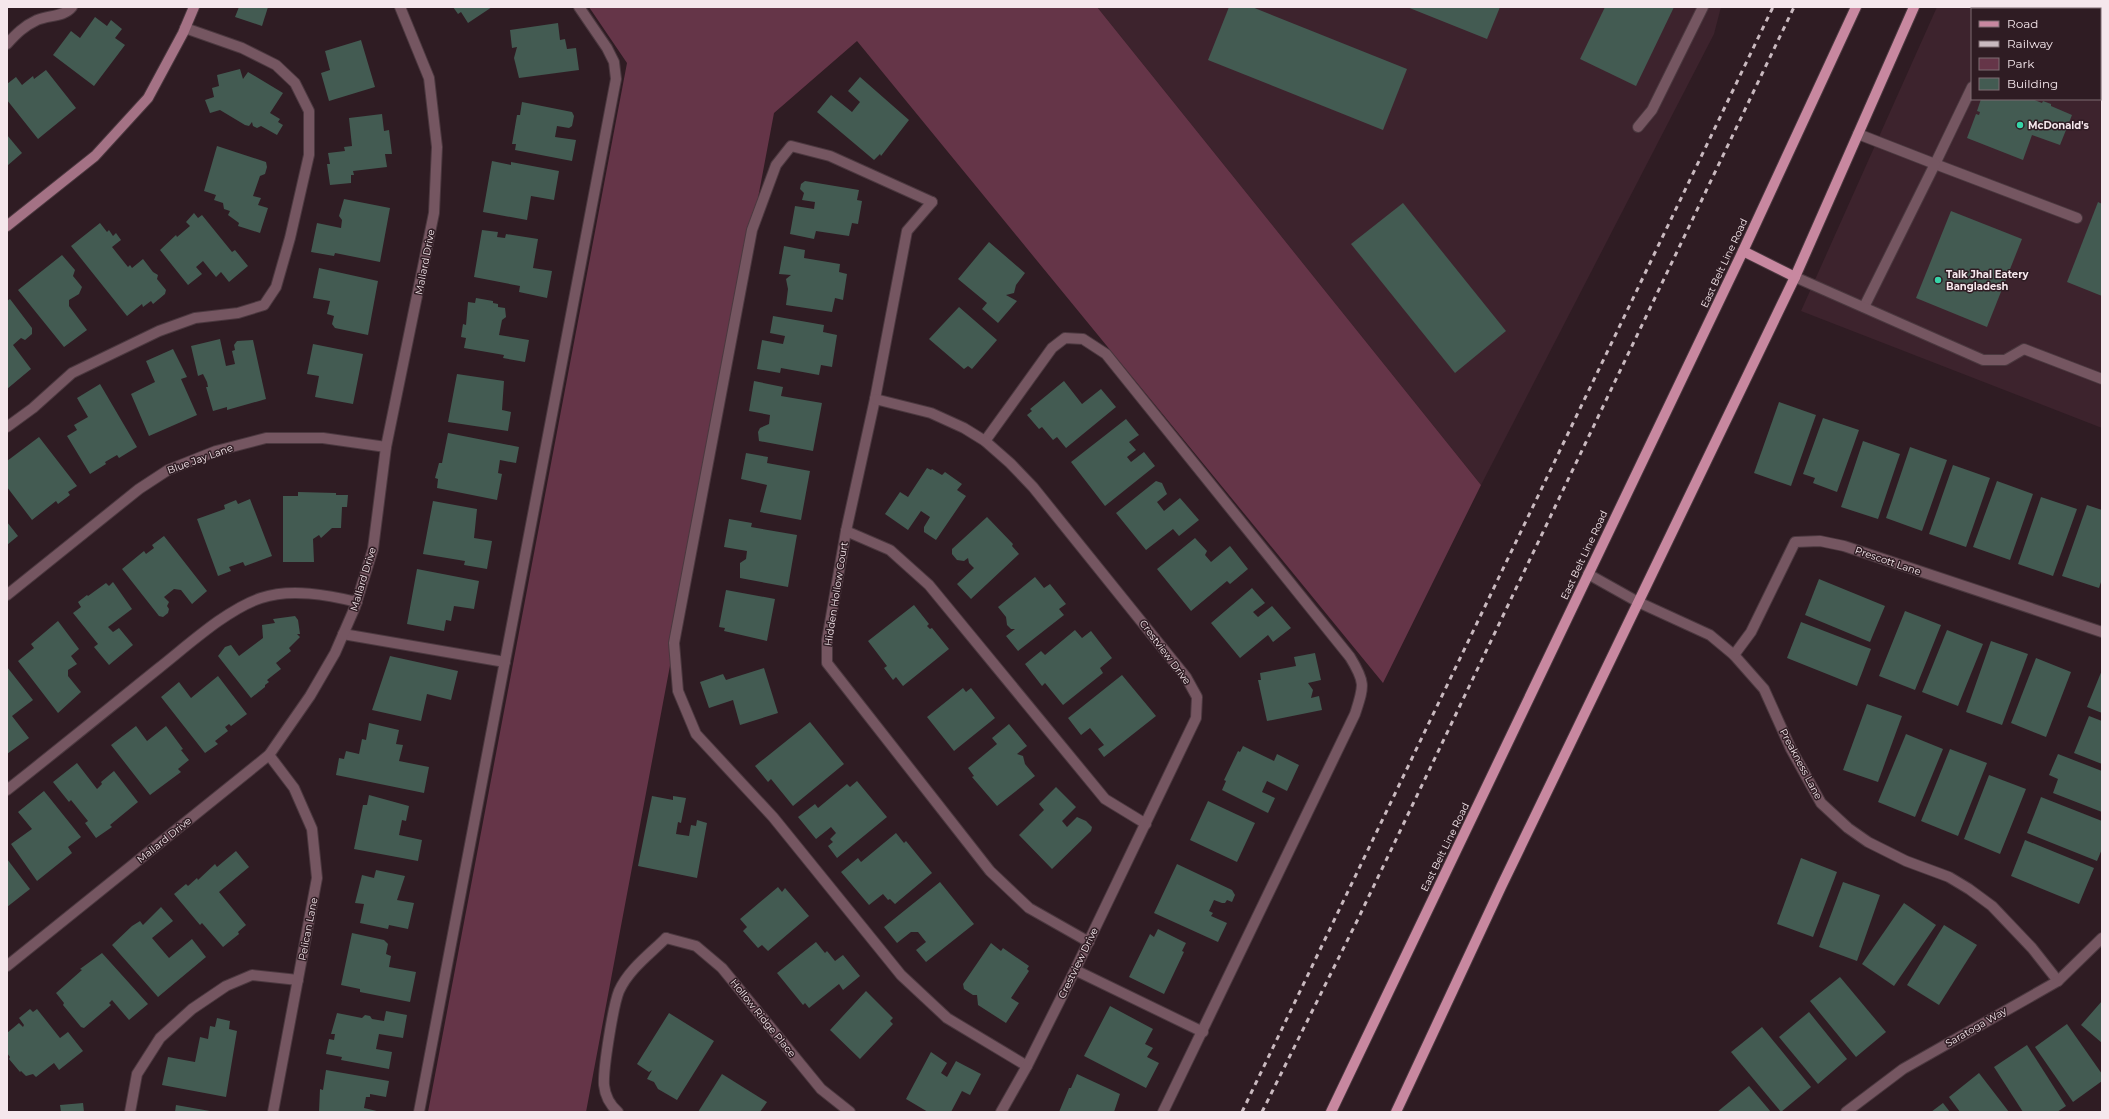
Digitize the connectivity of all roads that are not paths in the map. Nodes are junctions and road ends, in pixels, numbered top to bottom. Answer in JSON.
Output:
{"nodes":[{"id":1,"x":72,"y":7,"type":"edge"},
{"id":2,"x":194,"y":7,"type":"edge"},
{"id":3,"x":400,"y":7,"type":"edge"},
{"id":4,"x":579,"y":7,"type":"edge"},
{"id":5,"x":1703,"y":7,"type":"edge"},
{"id":6,"x":1856,"y":7,"type":"edge"},
{"id":7,"x":1914,"y":7,"type":"edge"},
{"id":8,"x":185,"y":28,"type":"junction"},
{"id":9,"x":7,"y":44,"type":"edge"},
{"id":10,"x":1971,"y":89,"type":"edge"},
{"id":11,"x":1638,"y":127,"type":"dead end"},
{"id":12,"x":1858,"y":134,"type":"junction"},
{"id":13,"x":1935,"y":164,"type":"junction"},
{"id":14,"x":2077,"y":218,"type":"dead end"},
{"id":15,"x":7,"y":226,"type":"edge"},
{"id":16,"x":1743,"y":251,"type":"junction"},
{"id":17,"x":1795,"y":277,"type":"junction"},
{"id":18,"x":1864,"y":307,"type":"junction"},
{"id":19,"x":2102,"y":379,"type":"edge"},
{"id":20,"x":875,"y":399,"type":"junction"},
{"id":21,"x":7,"y":427,"type":"edge"},
{"id":22,"x":985,"y":441,"type":"junction"},
{"id":23,"x":386,"y":447,"type":"junction"},
{"id":24,"x":846,"y":531,"type":"junction"},
{"id":25,"x":1588,"y":574,"type":"junction"},
{"id":26,"x":7,"y":595,"type":"edge"},
{"id":27,"x":357,"y":602,"type":"junction"},
{"id":28,"x":1638,"y":602,"type":"junction"},
{"id":29,"x":2102,"y":632,"type":"edge"},
{"id":30,"x":344,"y":634,"type":"junction"},
{"id":31,"x":1734,"y":655,"type":"junction"},
{"id":32,"x":504,"y":662,"type":"junction"},
{"id":33,"x":269,"y":755,"type":"junction"},
{"id":34,"x":7,"y":790,"type":"edge"},
{"id":35,"x":1146,"y":824,"type":"junction"},
{"id":36,"x":2102,"y":938,"type":"edge"},
{"id":37,"x":1089,"y":942,"type":"junction"},
{"id":38,"x":7,"y":966,"type":"edge"},
{"id":39,"x":1075,"y":970,"type":"junction"},
{"id":40,"x":298,"y":980,"type":"junction"},
{"id":41,"x":2058,"y":981,"type":"junction"},
{"id":42,"x":1203,"y":1032,"type":"junction"},
{"id":43,"x":1027,"y":1066,"type":"junction"},
{"id":44,"x":130,"y":1112,"type":"edge"},
{"id":45,"x":273,"y":1112,"type":"edge"},
{"id":46,"x":419,"y":1112,"type":"edge"},
{"id":47,"x":618,"y":1112,"type":"edge"},
{"id":48,"x":850,"y":1112,"type":"edge"},
{"id":49,"x":1001,"y":1112,"type":"edge"},
{"id":50,"x":1163,"y":1112,"type":"edge"},
{"id":51,"x":1331,"y":1112,"type":"edge"},
{"id":52,"x":1396,"y":1112,"type":"edge"},
{"id":53,"x":1846,"y":1112,"type":"edge"}],
"edges":[{"from":1,"to":9,"type":"street"},
{"from":2,"to":8,"type":"street"},
{"from":3,"to":23,"type":"street","name":"Mallard Drive"},
{"from":4,"to":32,"type":"street"},
{"from":5,"to":11,"type":"street"},
{"from":6,"to":16,"type":"main road","name":"East Belt Line Road"},
{"from":7,"to":12,"type":"main road"},
{"from":8,"to":15,"type":"street"},
{"from":8,"to":21,"type":"street"},
{"from":10,"to":13,"type":"street"},
{"from":12,"to":13,"type":"street"},
{"from":12,"to":17,"type":"main road"},
{"from":13,"to":14,"type":"street"},
{"from":13,"to":18,"type":"street"},
{"from":16,"to":17,"type":"main road"},
{"from":16,"to":25,"type":"main road","name":"East Belt Line Road"},
{"from":17,"to":18,"type":"street"},
{"from":17,"to":28,"type":"main road"},
{"from":18,"to":19,"type":"street"},
{"from":20,"to":22,"type":"street","name":"Crestview Drive"},
{"from":20,"to":24,"type":"street","name":"Hidden Hollow Court"},
{"from":20,"to":43,"type":"street","name":"Hidden Hollow Court"},
{"from":22,"to":35,"type":"street","name":"Crestview Drive"},
{"from":22,"to":42,"type":"street"},
{"from":23,"to":26,"type":"street","name":"Blue Jay Lane"},
{"from":23,"to":27,"type":"street","name":"Mallard Drive"},
{"from":24,"to":35,"type":"street"},
{"from":24,"to":37,"type":"street","name":"Hidden Hollow Court"},
{"from":25,"to":28,"type":"street","name":"Preakness Lane"},
{"from":25,"to":51,"type":"main road","name":"East Belt Line Road"},
{"from":27,"to":30,"type":"street","name":"Mallard Drive"},
{"from":27,"to":34,"type":"street"},
{"from":28,"to":31,"type":"street","name":"Preakness Lane"},
{"from":28,"to":52,"type":"main road"},
{"from":29,"to":31,"type":"street","name":"Prescott Lane"},
{"from":30,"to":32,"type":"street"},
{"from":30,"to":33,"type":"street","name":"Mallard Drive"},
{"from":31,"to":41,"type":"street","name":"Preakness Lane"},
{"from":32,"to":46,"type":"street"},
{"from":33,"to":38,"type":"street","name":"Mallard Drive"},
{"from":33,"to":40,"type":"street","name":"Pelican Lane"},
{"from":35,"to":37,"type":"street","name":"Crestview Drive"},
{"from":36,"to":41,"type":"street","name":"Saratoga Way"},
{"from":37,"to":39,"type":"street","name":"Crestview Drive"},
{"from":39,"to":42,"type":"street"},
{"from":39,"to":43,"type":"street","name":"Crestview Drive"},
{"from":40,"to":44,"type":"street"},
{"from":40,"to":45,"type":"street","name":"Pelican Lane"},
{"from":41,"to":53,"type":"street","name":"Saratoga Way"},
{"from":42,"to":50,"type":"street"},
{"from":43,"to":49,"type":"street","name":"Crestview Drive"},
{"from":47,"to":48,"type":"street","name":"Hollow Ridge Place"}]}
